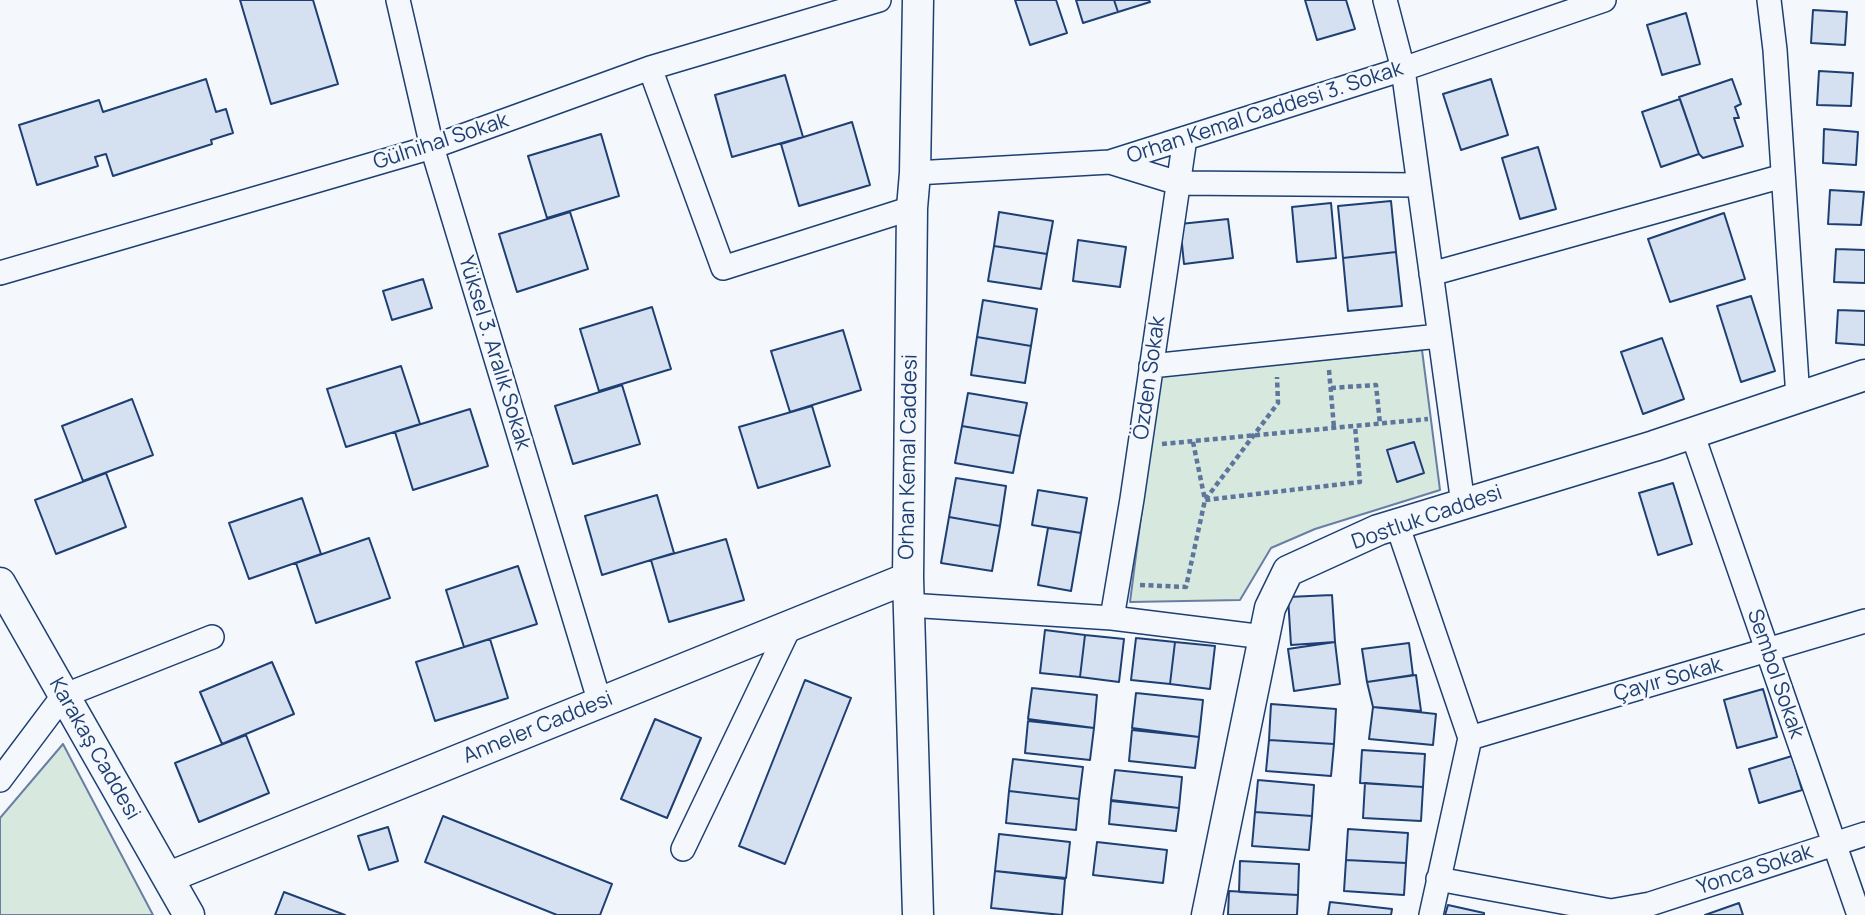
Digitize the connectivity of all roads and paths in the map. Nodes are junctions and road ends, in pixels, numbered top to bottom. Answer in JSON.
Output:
{"nodes":[{"id":1,"x":398,"y":0,"type":"edge"},
{"id":2,"x":878,"y":0,"type":"edge"},
{"id":3,"x":918,"y":0,"type":"edge"},
{"id":4,"x":1385,"y":0,"type":"edge"},
{"id":5,"x":1604,"y":0,"type":"edge"},
{"id":6,"x":1769,"y":0,"type":"edge"},
{"id":7,"x":650,"y":68,"type":"junction"},
{"id":8,"x":1403,"y":69,"type":"junction"},
{"id":9,"x":1185,"y":138,"type":"junction"},
{"id":10,"x":432,"y":147,"type":"junction"},
{"id":11,"x":1110,"y":162,"type":"junction"},
{"id":12,"x":915,"y":173,"type":"junction"},
{"id":13,"x":1783,"y":176,"type":"junction"},
{"id":14,"x":1178,"y":183,"type":"junction"},
{"id":15,"x":1419,"y":185,"type":"junction"},
{"id":16,"x":912,"y":208,"type":"junction"},
{"id":17,"x":0,"y":273,"type":"edge"},
{"id":18,"x":1431,"y":274,"type":"junction"},
{"id":19,"x":1439,"y":336,"type":"junction"},
{"id":20,"x":1151,"y":366,"type":"junction"},
{"id":21,"x":1317,"y":370,"type":"dead end"},
{"id":22,"x":1277,"y":373,"type":"dead end"},
{"id":23,"x":1865,"y":375,"type":"edge"},
{"id":24,"x":1331,"y":388,"type":"junction"},
{"id":25,"x":1798,"y":397,"type":"junction"},
{"id":26,"x":1451,"y":417,"type":"junction"},
{"id":27,"x":1380,"y":424,"type":"junction"},
{"id":28,"x":1355,"y":426,"type":"junction"},
{"id":29,"x":1334,"y":428,"type":"junction"},
{"id":30,"x":1160,"y":432,"type":"dead end"},
{"id":31,"x":1692,"y":433,"type":"junction"},
{"id":32,"x":1253,"y":436,"type":"junction"},
{"id":33,"x":1193,"y":442,"type":"junction"},
{"id":34,"x":1205,"y":499,"type":"junction"},
{"id":35,"x":1463,"y":504,"type":"junction"},
{"id":36,"x":1397,"y":524,"type":"junction"},
{"id":37,"x":1141,"y":572,"type":"dead end"},
{"id":38,"x":0,"y":583,"type":"edge"},
{"id":39,"x":1139,"y":585,"type":"junction"},
{"id":40,"x":908,"y":592,"type":"junction"},
{"id":41,"x":1123,"y":619,"type":"junction"},
{"id":42,"x":1865,"y":621,"type":"edge"},
{"id":43,"x":790,"y":626,"type":"junction"},
{"id":44,"x":212,"y":637,"type":"dead end"},
{"id":45,"x":1264,"y":637,"type":"junction"},
{"id":46,"x":1767,"y":651,"type":"junction"},
{"id":47,"x":63,"y":696,"type":"junction"},
{"id":48,"x":600,"y":703,"type":"junction"},
{"id":49,"x":1470,"y":738,"type":"junction"},
{"id":50,"x":0,"y":780,"type":"edge"},
{"id":51,"x":1865,"y":834,"type":"edge"},
{"id":52,"x":1833,"y":845,"type":"junction"},
{"id":53,"x":683,"y":849,"type":"dead end"},
{"id":54,"x":169,"y":877,"type":"junction"},
{"id":55,"x":1438,"y":879,"type":"junction"},
{"id":56,"x":189,"y":915,"type":"edge"},
{"id":57,"x":918,"y":915,"type":"edge"},
{"id":58,"x":1206,"y":915,"type":"edge"},
{"id":59,"x":1431,"y":915,"type":"edge"},
{"id":60,"x":1859,"y":915,"type":"edge"}],
"edges":[{"from":1,"to":10,"type":"street","name":"Yüksel 3. Aralık Sokak"},
{"from":2,"to":7,"type":"street","name":"Gülnihal Sokak"},
{"from":3,"to":12,"type":"street","name":"Orhan Kemal Caddesi"},
{"from":4,"to":8,"type":"street"},
{"from":5,"to":8,"type":"street","name":"Orhan Kemal Caddesi 3. Sokak"},
{"from":6,"to":13,"type":"street"},
{"from":7,"to":10,"type":"street","name":"Gülnihal Sokak"},
{"from":7,"to":16,"type":"street"},
{"from":8,"to":9,"type":"street","name":"Orhan Kemal Caddesi 3. Sokak"},
{"from":8,"to":15,"type":"street"},
{"from":9,"to":11,"type":"street","name":"Orhan Kemal Caddesi 3. Sokak"},
{"from":9,"to":14,"type":"street","name":"Özden Sokak"},
{"from":10,"to":17,"type":"street","name":"Gülnihal Sokak"},
{"from":10,"to":48,"type":"street","name":"Yüksel 3. Aralık Sokak"},
{"from":11,"to":12,"type":"street","name":"Orhan Kemal Caddesi 3. Sokak"},
{"from":11,"to":14,"type":"street"},
{"from":12,"to":16,"type":"street","name":"Orhan Kemal Caddesi"},
{"from":13,"to":18,"type":"street"},
{"from":13,"to":25,"type":"street"},
{"from":14,"to":15,"type":"street"},
{"from":14,"to":20,"type":"street","name":"Özden Sokak"},
{"from":15,"to":18,"type":"street"},
{"from":16,"to":40,"type":"street","name":"Orhan Kemal Caddesi"},
{"from":18,"to":19,"type":"street"},
{"from":19,"to":20,"type":"street"},
{"from":19,"to":26,"type":"street"},
{"from":20,"to":41,"type":"street","name":"Özden Sokak"},
{"from":21,"to":24,"type":"path"},
{"from":22,"to":32,"type":"path"},
{"from":23,"to":25,"type":"street","name":"Dostluk Caddesi"},
{"from":24,"to":27,"type":"path"},
{"from":24,"to":29,"type":"path"},
{"from":25,"to":31,"type":"street","name":"Dostluk Caddesi"},
{"from":26,"to":27,"type":"path"},
{"from":26,"to":35,"type":"street"},
{"from":27,"to":28,"type":"path"},
{"from":28,"to":29,"type":"path"},
{"from":28,"to":34,"type":"path"},
{"from":29,"to":32,"type":"path"},
{"from":30,"to":33,"type":"path"},
{"from":31,"to":35,"type":"street","name":"Dostluk Caddesi"},
{"from":31,"to":46,"type":"street","name":"Sembol Sokak"},
{"from":32,"to":33,"type":"path"},
{"from":32,"to":34,"type":"path"},
{"from":33,"to":34,"type":"path"},
{"from":34,"to":39,"type":"path"},
{"from":35,"to":36,"type":"street","name":"Dostluk Caddesi"},
{"from":36,"to":45,"type":"street","name":"Dostluk Caddesi"},
{"from":36,"to":49,"type":"street"},
{"from":37,"to":39,"type":"path"},
{"from":38,"to":47,"type":"street","name":"Karakaş Caddesi"},
{"from":39,"to":41,"type":"path"},
{"from":40,"to":41,"type":"street"},
{"from":40,"to":43,"type":"street","name":"Anneler Caddesi"},
{"from":40,"to":57,"type":"street","name":"Orhan Kemal Caddesi"},
{"from":41,"to":45,"type":"street"},
{"from":42,"to":46,"type":"street","name":"Çayır Sokak"},
{"from":43,"to":48,"type":"street","name":"Anneler Caddesi"},
{"from":43,"to":53,"type":"street"},
{"from":44,"to":47,"type":"street"},
{"from":45,"to":58,"type":"street","name":"Dostluk Caddesi"},
{"from":46,"to":49,"type":"street","name":"Çayır Sokak"},
{"from":46,"to":52,"type":"street","name":"Sembol Sokak"},
{"from":47,"to":50,"type":"street"},
{"from":47,"to":54,"type":"street","name":"Karakaş Caddesi"},
{"from":48,"to":54,"type":"street","name":"Anneler Caddesi"},
{"from":49,"to":55,"type":"street"},
{"from":51,"to":52,"type":"street","name":"Yonca Sokak"},
{"from":52,"to":55,"type":"street","name":"Yonca Sokak"},
{"from":52,"to":60,"type":"street","name":"Sembol Sokak"},
{"from":54,"to":56,"type":"street","name":"Karakaş Caddesi"},
{"from":55,"to":59,"type":"street"}]}
